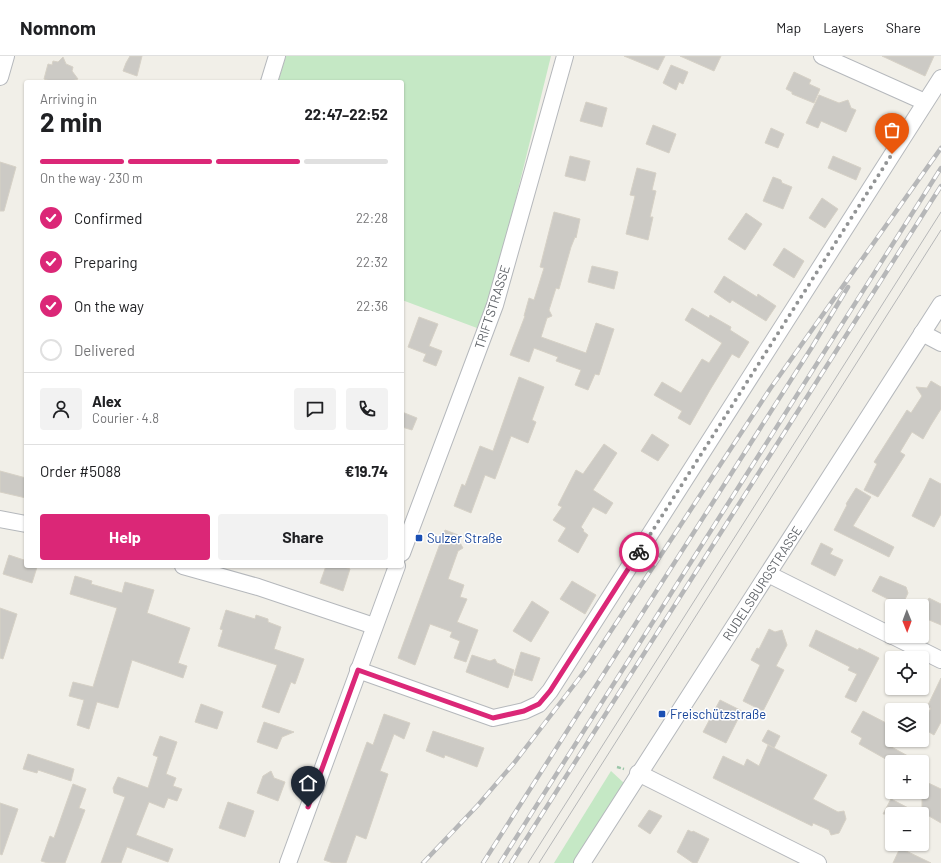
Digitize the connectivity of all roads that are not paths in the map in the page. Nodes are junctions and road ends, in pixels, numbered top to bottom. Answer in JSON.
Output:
{"nodes":[{"id":1,"x":6,"y":56,"type":"edge"},
{"id":2,"x":277,"y":56,"type":"edge"},
{"id":3,"x":565,"y":56,"type":"edge"},
{"id":4,"x":822,"y":56,"type":"edge"},
{"id":5,"x":0,"y":77,"type":"edge"},
{"id":6,"x":941,"y":78,"type":"edge"},
{"id":7,"x":270,"y":80,"type":"edge"},
{"id":8,"x":925,"y":102,"type":"junction"},
{"id":9,"x":941,"y":304,"type":"edge"},
{"id":10,"x":922,"y":334,"type":"junction"},
{"id":11,"x":941,"y":343,"type":"edge"},
{"id":12,"x":0,"y":518,"type":"edge"},
{"id":13,"x":24,"y":524,"type":"edge"},
{"id":14,"x":404,"y":548,"type":"edge"},
{"id":15,"x":190,"y":568,"type":"edge"},
{"id":16,"x":396,"y":568,"type":"edge"},
{"id":17,"x":768,"y":574,"type":"junction"},
{"id":18,"x":374,"y":626,"type":"junction"},
{"id":19,"x":885,"y":632,"type":"edge"},
{"id":20,"x":906,"y":643,"type":"edge"},
{"id":21,"x":941,"y":660,"type":"edge"},
{"id":22,"x":358,"y":670,"type":"junction"},
{"id":23,"x":638,"y":773,"type":"junction"},
{"id":24,"x":288,"y":863,"type":"edge"},
{"id":25,"x":582,"y":863,"type":"edge"},
{"id":26,"x":818,"y":863,"type":"edge"}],
"edges":[{"from":1,"to":5,"type":"street"},
{"from":2,"to":7,"type":"street"},
{"from":3,"to":14,"type":"street","name":"TRIFTSTRASSE"},
{"from":4,"to":8,"type":"street"},
{"from":6,"to":8,"type":"street"},
{"from":8,"to":22,"type":"street"},
{"from":9,"to":10,"type":"street","name":"RUDELSBURGSTRASSE"},
{"from":10,"to":11,"type":"street"},
{"from":10,"to":17,"type":"street","name":"RUDELSBURGSTRASSE"},
{"from":12,"to":13,"type":"street"},
{"from":15,"to":18,"type":"street"},
{"from":16,"to":18,"type":"street"},
{"from":17,"to":19,"type":"street"},
{"from":17,"to":23,"type":"street","name":"RUDELSBURGSTRASSE"},
{"from":18,"to":22,"type":"street"},
{"from":20,"to":21,"type":"street"},
{"from":22,"to":24,"type":"street"},
{"from":23,"to":25,"type":"street","name":"RUDELSBURGSTRASSE"},
{"from":23,"to":26,"type":"street"}]}
